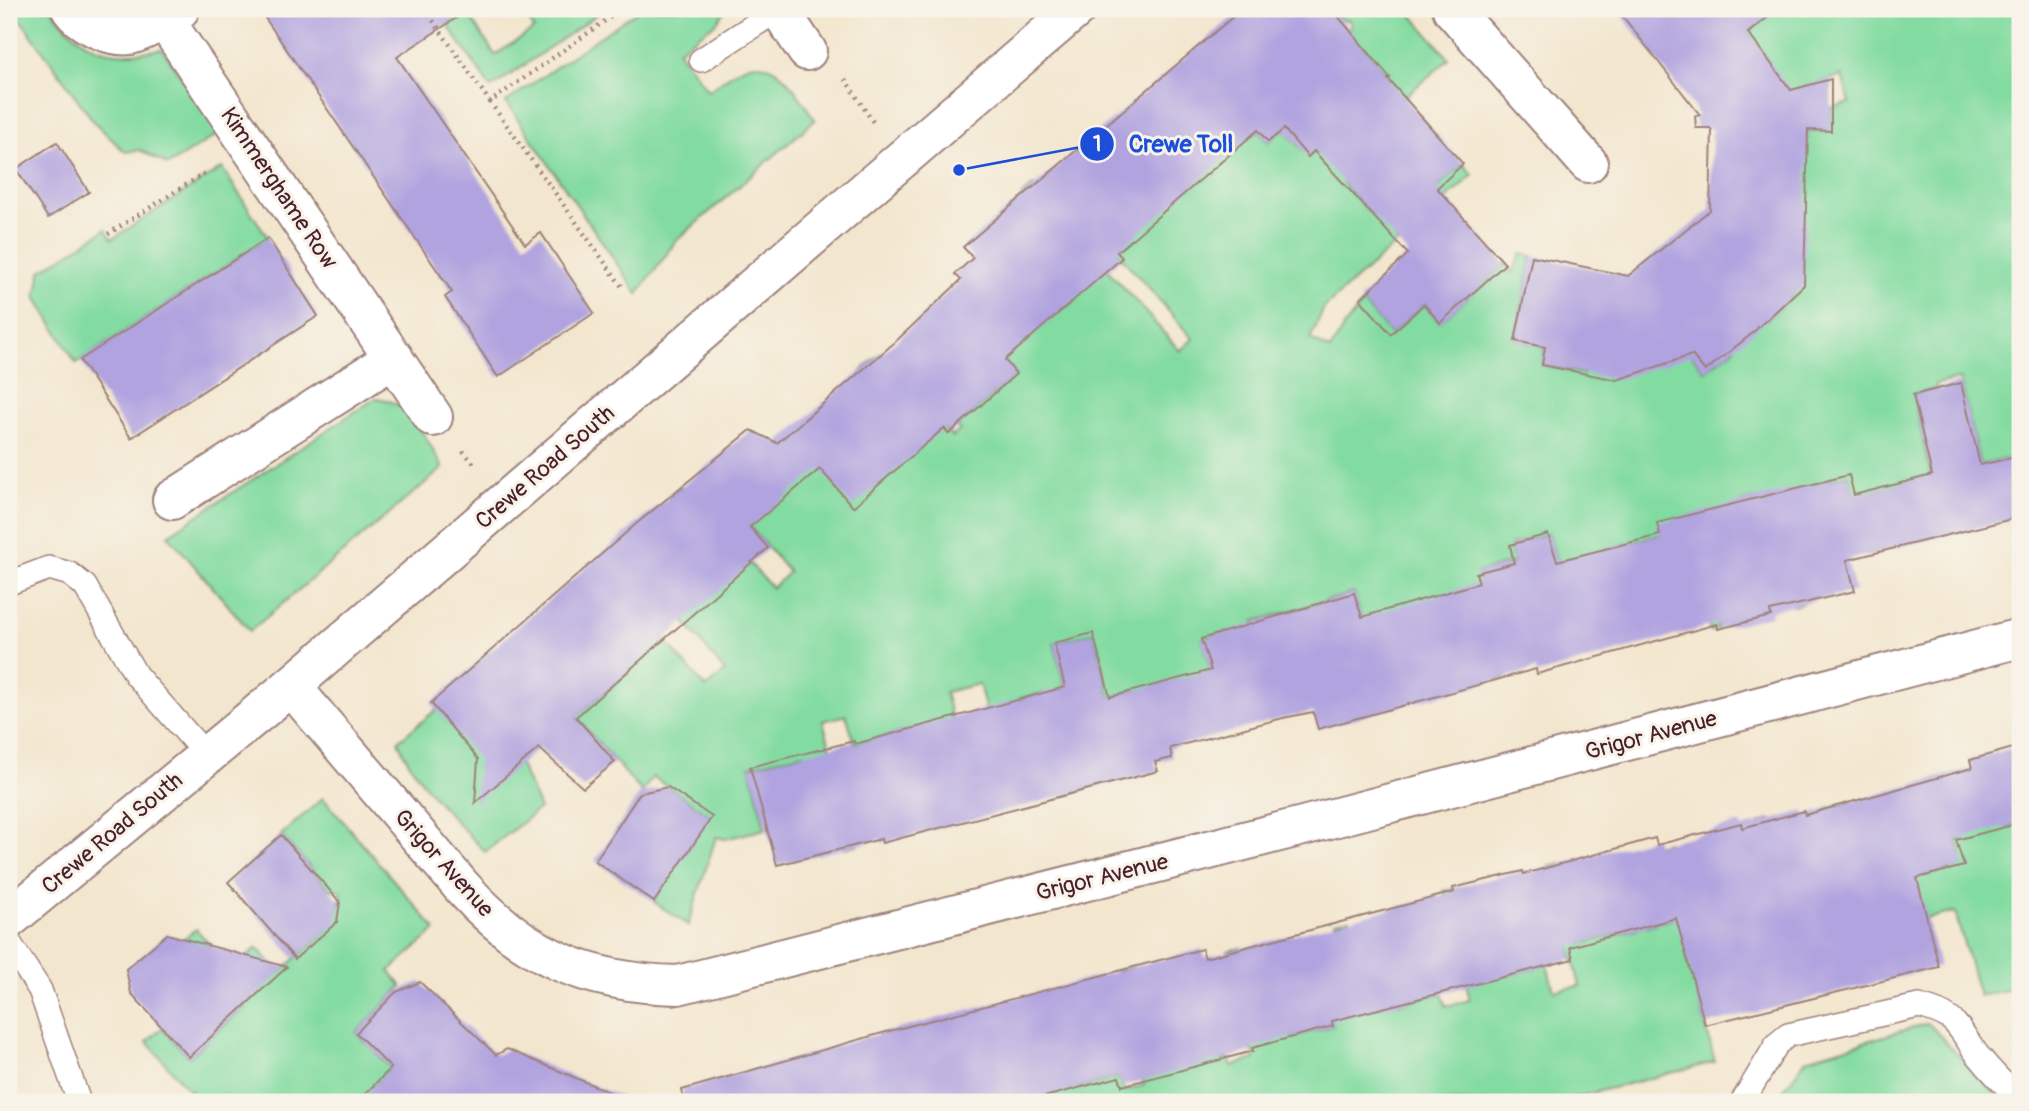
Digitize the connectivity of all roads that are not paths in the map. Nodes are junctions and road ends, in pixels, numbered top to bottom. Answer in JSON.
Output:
{"nodes":[{"id":1,"x":71,"y":9,"type":"edge"},
{"id":2,"x":779,"y":9,"type":"edge"},
{"id":3,"x":1076,"y":9,"type":"edge"},
{"id":4,"x":1452,"y":9,"type":"edge"},
{"id":5,"x":172,"y":14,"type":"edge"},
{"id":6,"x":807,"y":51,"type":"road end"},
{"id":7,"x":701,"y":60,"type":"dead end"},
{"id":8,"x":1588,"y":163,"type":"dead end"},
{"id":9,"x":394,"y":358,"type":"junction"},
{"id":10,"x":433,"y":416,"type":"road end"},
{"id":11,"x":172,"y":500,"type":"dead end"},
{"id":12,"x":9,"y":583,"type":"edge"},
{"id":13,"x":2020,"y":638,"type":"edge"},
{"id":14,"x":290,"y":686,"type":"junction"},
{"id":15,"x":206,"y":755,"type":"junction"},
{"id":16,"x":9,"y":919,"type":"edge"},
{"id":17,"x":9,"y":942,"type":"edge"},
{"id":18,"x":2020,"y":1098,"type":"edge"},
{"id":19,"x":79,"y":1102,"type":"edge"},
{"id":20,"x":1742,"y":1102,"type":"edge"}],
"edges":[{"from":1,"to":5,"type":"street"},
{"from":2,"to":6,"type":"street"},
{"from":2,"to":7,"type":"lane"},
{"from":3,"to":14,"type":"street","name":"Crewe Road South"},
{"from":4,"to":8,"type":"street"},
{"from":5,"to":9,"type":"street","name":"Kimmerghame Row"},
{"from":9,"to":10,"type":"street","name":"Kimmerghame Row"},
{"from":9,"to":11,"type":"street"},
{"from":12,"to":15,"type":"lane"},
{"from":13,"to":14,"type":"street","name":"Grigor Avenue"},
{"from":14,"to":15,"type":"street","name":"Crewe Road South"},
{"from":15,"to":16,"type":"street","name":"Crewe Road South"},
{"from":17,"to":19,"type":"lane"},
{"from":18,"to":20,"type":"lane"}]}
